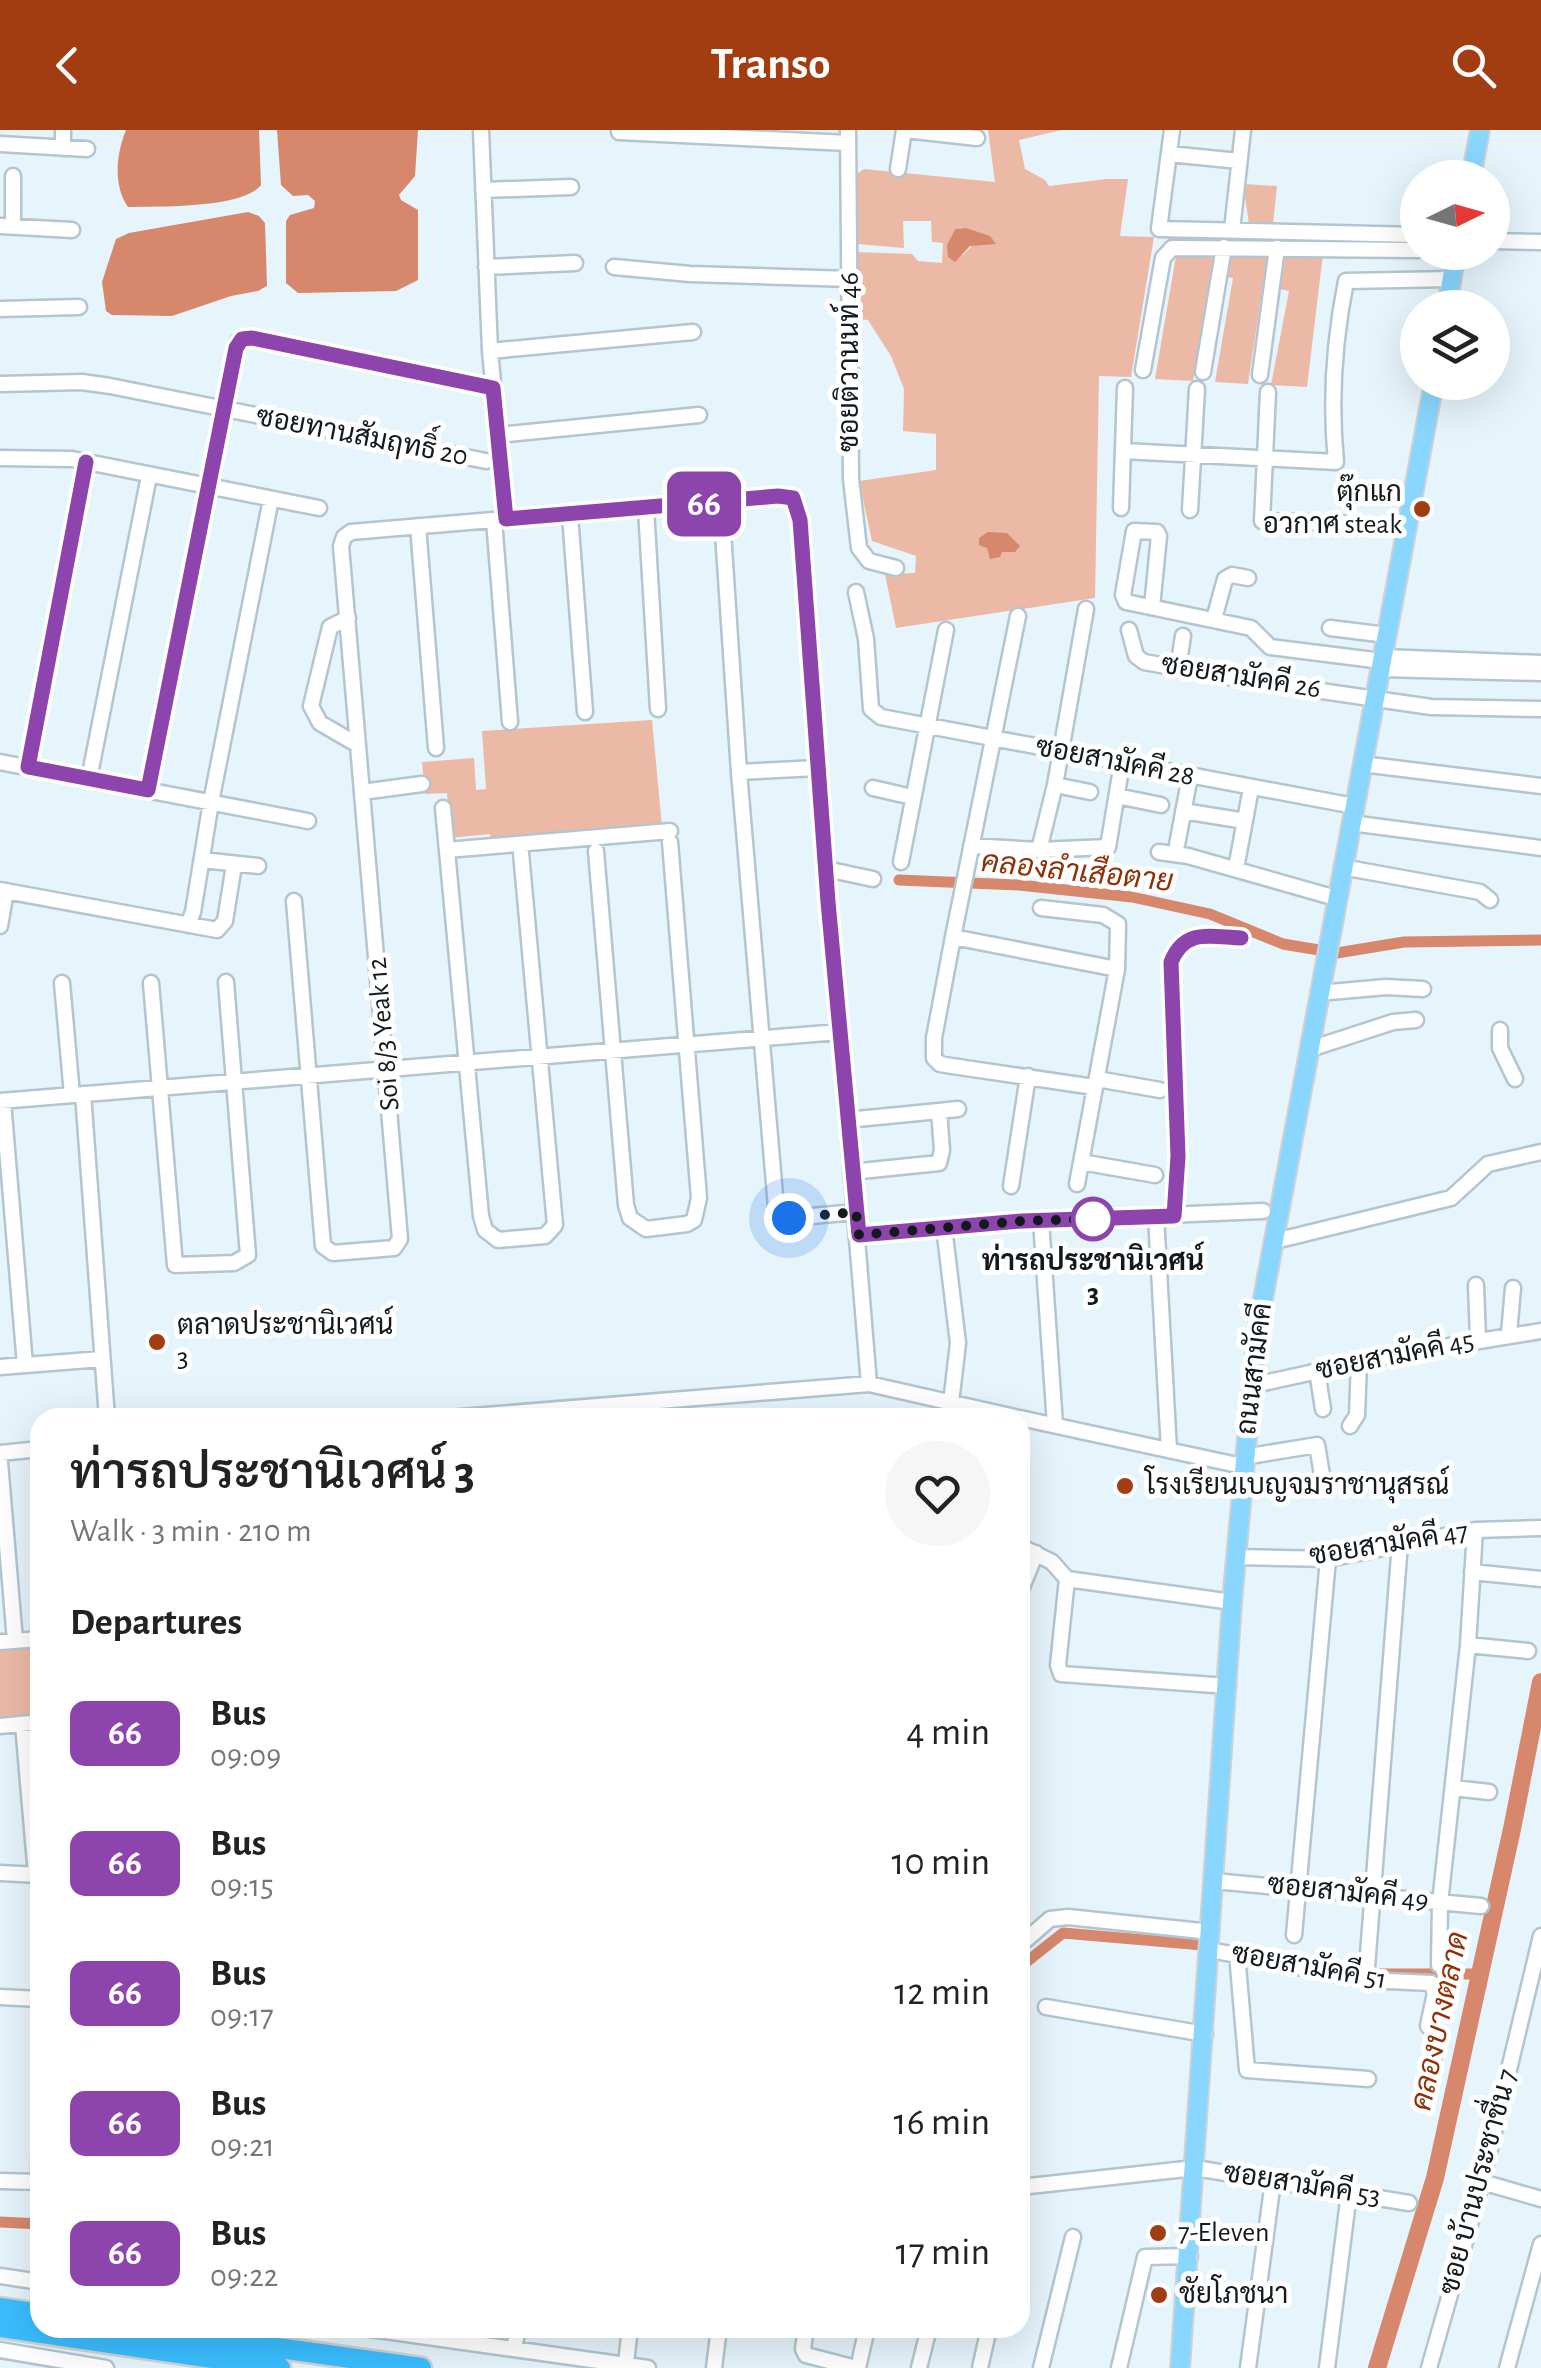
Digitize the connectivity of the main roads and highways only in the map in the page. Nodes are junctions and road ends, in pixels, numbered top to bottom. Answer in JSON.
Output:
{"nodes":[{"id":1,"x":1480,"y":130,"type":"edge"},
{"id":2,"x":1474,"y":160,"type":"edge"},
{"id":3,"x":1431,"y":400,"type":"edge"},
{"id":4,"x":0,"y":2308,"type":"edge"},
{"id":5,"x":30,"y":2312,"type":"edge"},
{"id":6,"x":0,"y":2327,"type":"edge"},
{"id":7,"x":30,"y":2331,"type":"edge"},
{"id":8,"x":75,"y":2338,"type":"edge"},
{"id":9,"x":208,"y":2338,"type":"edge"},
{"id":10,"x":280,"y":2368,"type":"edge"},
{"id":11,"x":421,"y":2368,"type":"edge"},
{"id":12,"x":1180,"y":2368,"type":"edge"}],
"edges":[{"from":1,"to":2,"type":"main road"},
{"from":3,"to":12,"type":"main road","name":"ถนนสามัคคี"},
{"from":4,"to":5,"type":"highway"},
{"from":6,"to":7,"type":"highway"},
{"from":8,"to":10,"type":"highway"},
{"from":9,"to":11,"type":"highway"}]}
